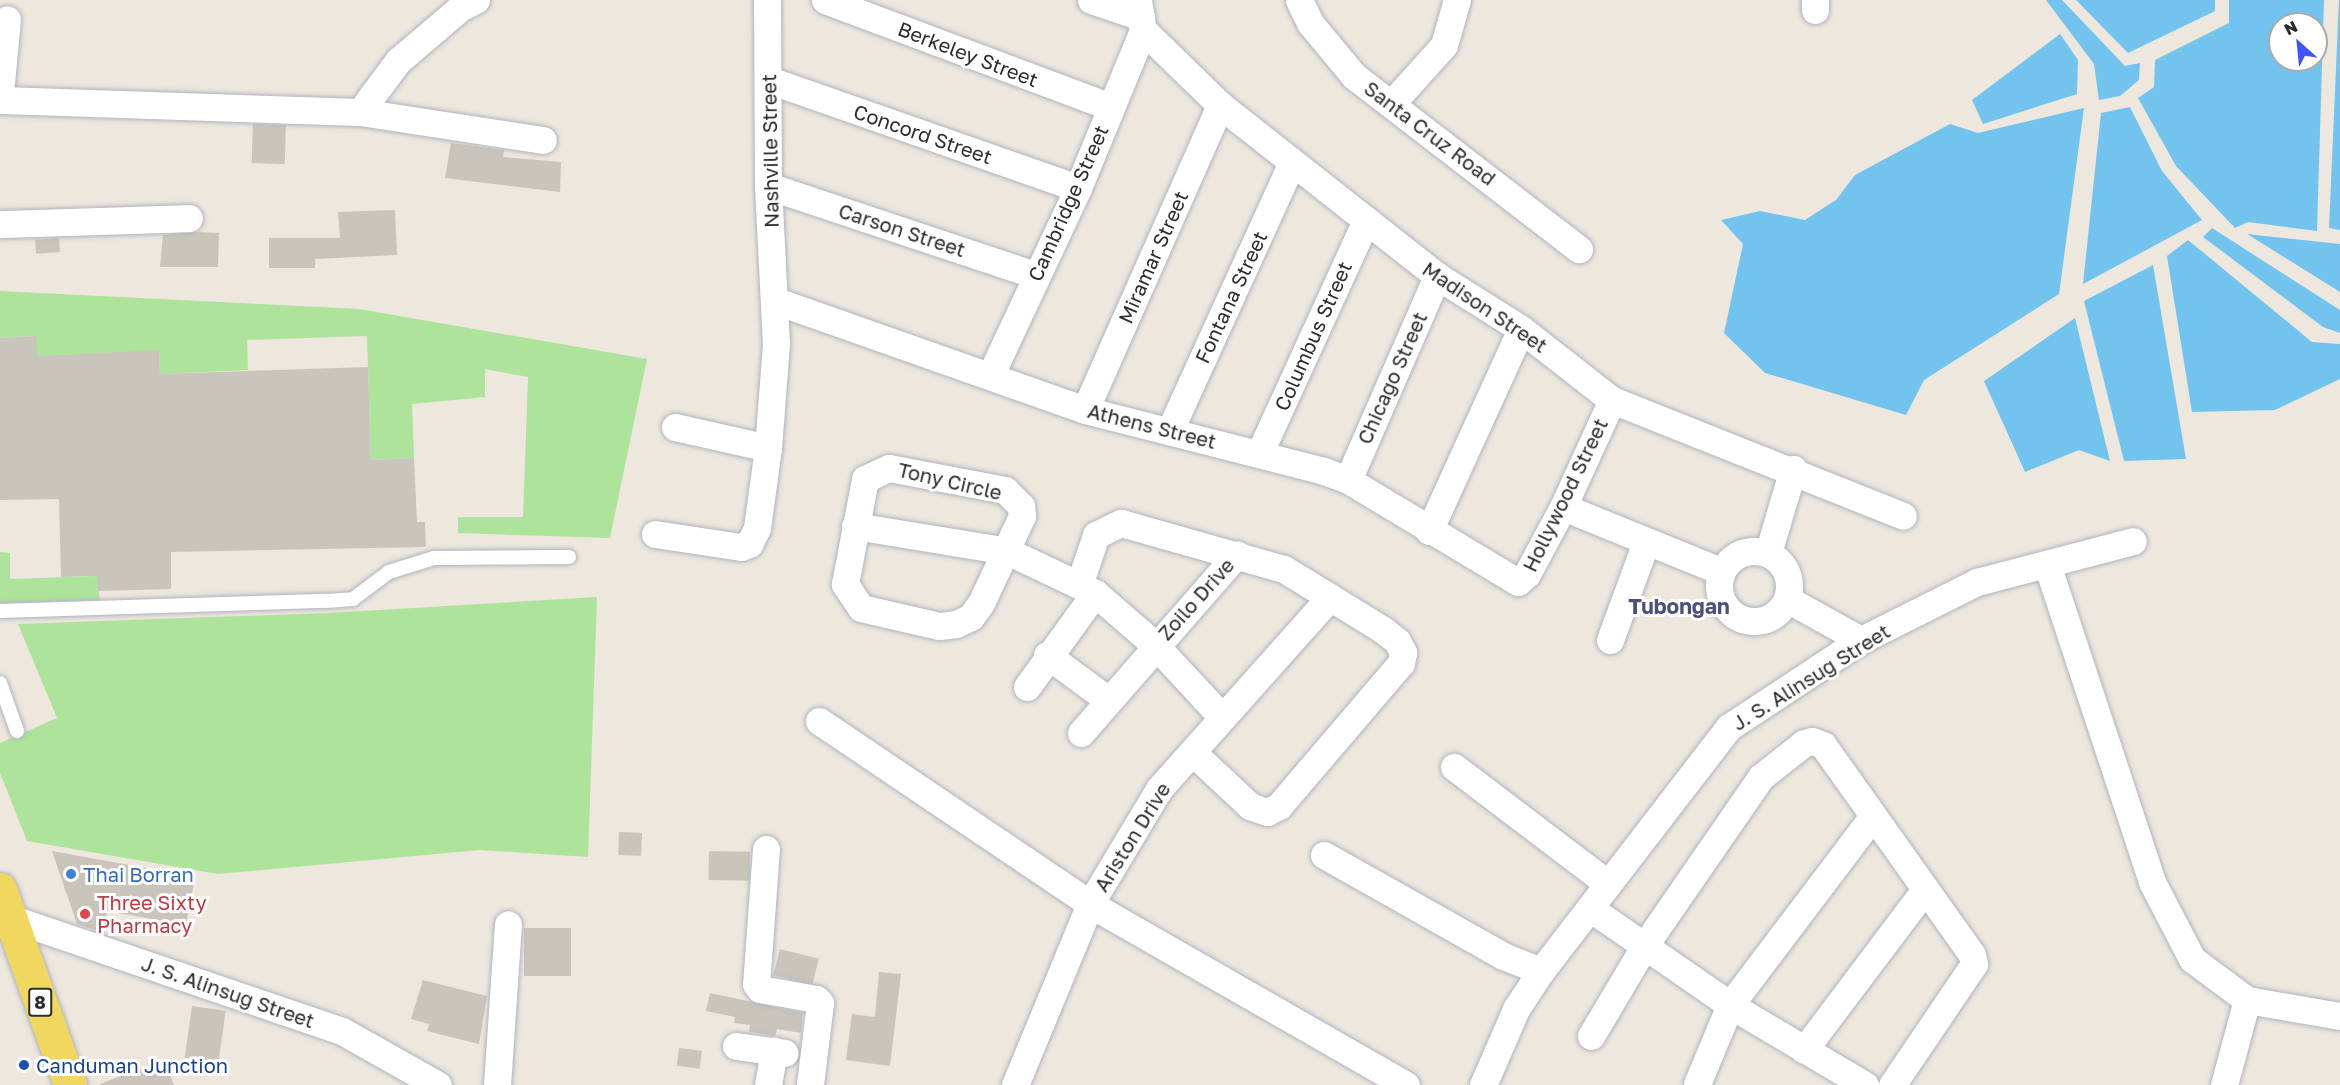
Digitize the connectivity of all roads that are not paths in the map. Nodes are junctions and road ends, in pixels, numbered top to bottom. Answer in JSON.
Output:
{"nodes":[{"id":1,"x":476,"y":0,"type":"edge"},
{"id":2,"x":767,"y":0,"type":"edge"},
{"id":3,"x":825,"y":0,"type":"edge"},
{"id":4,"x":1091,"y":0,"type":"edge"},
{"id":5,"x":1299,"y":0,"type":"edge"},
{"id":6,"x":1457,"y":0,"type":"edge"},
{"id":7,"x":1141,"y":16,"type":"edge"},
{"id":8,"x":7,"y":19,"type":"dead end"},
{"id":9,"x":768,"y":80,"type":"junction"},
{"id":10,"x":0,"y":93,"type":"edge"},
{"id":11,"x":0,"y":100,"type":"edge"},
{"id":12,"x":1392,"y":103,"type":"junction"},
{"id":13,"x":1220,"y":105,"type":"junction"},
{"id":14,"x":1111,"y":107,"type":"junction"},
{"id":15,"x":360,"y":111,"type":"junction"},
{"id":16,"x":543,"y":140,"type":"dead end"},
{"id":17,"x":1292,"y":164,"type":"junction"},
{"id":18,"x":768,"y":186,"type":"junction"},
{"id":19,"x":1078,"y":188,"type":"junction"},
{"id":20,"x":189,"y":218,"type":"dead end"},
{"id":21,"x":1366,"y":220,"type":"junction"},
{"id":22,"x":0,"y":224,"type":"edge"},
{"id":23,"x":1580,"y":249,"type":"dead end"},
{"id":24,"x":1035,"y":275,"type":"junction"},
{"id":25,"x":1437,"y":276,"type":"junction"},
{"id":26,"x":776,"y":301,"type":"junction"},
{"id":27,"x":1521,"y":329,"type":"junction"},
{"id":28,"x":991,"y":374,"type":"junction"},
{"id":29,"x":1612,"y":400,"type":"junction"},
{"id":30,"x":1085,"y":410,"type":"junction"},
{"id":31,"x":675,"y":427,"type":"dead end"},
{"id":32,"x":1170,"y":430,"type":"junction"},
{"id":33,"x":768,"y":448,"type":"junction"},
{"id":34,"x":1260,"y":452,"type":"junction"},
{"id":35,"x":1793,"y":469,"type":"junction"},
{"id":36,"x":1348,"y":480,"type":"junction"},
{"id":37,"x":1563,"y":507,"type":"junction"},
{"id":38,"x":1903,"y":516,"type":"dead end"},
{"id":39,"x":855,"y":526,"type":"junction"},
{"id":40,"x":1429,"y":531,"type":"junction"},
{"id":41,"x":655,"y":534,"type":"dead end"},
{"id":42,"x":2133,"y":541,"type":"dead end"},
{"id":43,"x":1646,"y":542,"type":"junction"},
{"id":44,"x":1007,"y":551,"type":"junction"},
{"id":45,"x":1768,"y":553,"type":"junction"},
{"id":46,"x":1237,"y":554,"type":"junction"},
{"id":47,"x":569,"y":557,"type":"dead end"},
{"id":48,"x":2047,"y":564,"type":"junction"},
{"id":49,"x":1721,"y":571,"type":"junction"},
{"id":50,"x":1512,"y":581,"type":"joint"},
{"id":51,"x":1087,"y":589,"type":"junction"},
{"id":52,"x":1330,"y":597,"type":"junction"},
{"id":53,"x":1787,"y":599,"type":"junction"},
{"id":54,"x":0,"y":611,"type":"edge"},
{"id":55,"x":1610,"y":640,"type":"dead end"},
{"id":56,"x":1862,"y":640,"type":"junction"},
{"id":57,"x":1155,"y":645,"type":"junction"},
{"id":58,"x":1047,"y":655,"type":"junction"},
{"id":59,"x":0,"y":683,"type":"edge"},
{"id":60,"x":1027,"y":687,"type":"dead end"},
{"id":61,"x":1107,"y":699,"type":"junction"},
{"id":62,"x":1222,"y":717,"type":"junction"},
{"id":63,"x":819,"y":721,"type":"dead end"},
{"id":64,"x":16,"y":731,"type":"dead end"},
{"id":65,"x":1081,"y":733,"type":"dead end"},
{"id":66,"x":1191,"y":752,"type":"junction"},
{"id":67,"x":1454,"y":767,"type":"dead end"},
{"id":68,"x":1872,"y":817,"type":"junction"},
{"id":69,"x":766,"y":849,"type":"dead end"},
{"id":70,"x":1324,"y":855,"type":"dead end"},
{"id":71,"x":1608,"y":884,"type":"junction"},
{"id":72,"x":1924,"y":891,"type":"junction"},
{"id":73,"x":5,"y":903,"type":"edge"},
{"id":74,"x":1090,"y":904,"type":"junction"},
{"id":75,"x":1591,"y":909,"type":"junction"},
{"id":76,"x":508,"y":924,"type":"dead end"},
{"id":77,"x":1645,"y":945,"type":"junction"},
{"id":78,"x":1541,"y":971,"type":"junction"},
{"id":79,"x":2247,"y":1000,"type":"junction"},
{"id":80,"x":1731,"y":1005,"type":"junction"},
{"id":81,"x":2340,"y":1016,"type":"edge"},
{"id":82,"x":1591,"y":1036,"type":"dead end"},
{"id":83,"x":736,"y":1046,"type":"dead end"},
{"id":84,"x":1804,"y":1050,"type":"junction"},
{"id":85,"x":1697,"y":1084,"type":"edge"},
{"id":86,"x":70,"y":1085,"type":"edge"},
{"id":87,"x":438,"y":1085,"type":"edge"},
{"id":88,"x":497,"y":1085,"type":"edge"},
{"id":89,"x":768,"y":1085,"type":"edge"},
{"id":90,"x":810,"y":1085,"type":"edge"},
{"id":91,"x":1015,"y":1085,"type":"edge"},
{"id":92,"x":1406,"y":1085,"type":"edge"},
{"id":93,"x":1483,"y":1085,"type":"edge"},
{"id":94,"x":1865,"y":1085,"type":"edge"},
{"id":95,"x":1892,"y":1085,"type":"edge"},
{"id":96,"x":2224,"y":1085,"type":"edge"}],
"edges":[{"from":1,"to":15,"type":"street"},
{"from":2,"to":9,"type":"street","name":"Nashville Street"},
{"from":3,"to":14,"type":"street","name":"Berkeley Street"},
{"from":4,"to":7,"type":"street"},
{"from":5,"to":12,"type":"street","name":"Santa Cruz Road"},
{"from":6,"to":12,"type":"street"},
{"from":7,"to":13,"type":"street","name":"Madison Street"},
{"from":7,"to":14,"type":"street","name":"Cambridge Street"},
{"from":8,"to":10,"type":"street"},
{"from":9,"to":18,"type":"street","name":"Nashville Street"},
{"from":9,"to":19,"type":"street","name":"Concord Street"},
{"from":11,"to":15,"type":"street"},
{"from":12,"to":23,"type":"street","name":"Santa Cruz Road"},
{"from":13,"to":17,"type":"street","name":"Madison Street"},
{"from":13,"to":30,"type":"street","name":"Miramar Street"},
{"from":14,"to":19,"type":"street","name":"Cambridge Street"},
{"from":15,"to":16,"type":"street"},
{"from":17,"to":21,"type":"street","name":"Madison Street"},
{"from":17,"to":32,"type":"street","name":"Fontana Street"},
{"from":18,"to":24,"type":"street","name":"Carson Street"},
{"from":18,"to":26,"type":"street","name":"Nashville Street"},
{"from":19,"to":24,"type":"street","name":"Cambridge Street"},
{"from":20,"to":22,"type":"street"},
{"from":21,"to":25,"type":"street","name":"Madison Street"},
{"from":21,"to":34,"type":"street","name":"Columbus Street"},
{"from":24,"to":28,"type":"street","name":"Cambridge Street"},
{"from":25,"to":27,"type":"street","name":"Madison Street"},
{"from":25,"to":36,"type":"street","name":"Chicago Street"},
{"from":26,"to":28,"type":"street","name":"Athens Street"},
{"from":26,"to":33,"type":"street","name":"Nashville Street"},
{"from":27,"to":29,"type":"street","name":"Madison Street"},
{"from":27,"to":40,"type":"street"},
{"from":28,"to":30,"type":"street","name":"Athens Street"},
{"from":29,"to":35,"type":"street","name":"Madison Street"},
{"from":29,"to":37,"type":"street","name":"Hollywood Street"},
{"from":30,"to":32,"type":"street","name":"Athens Street"},
{"from":31,"to":33,"type":"street"},
{"from":32,"to":34,"type":"street","name":"Athens Street"},
{"from":33,"to":41,"type":"street","name":"Nashville Street"},
{"from":34,"to":36,"type":"street","name":"Athens Street"},
{"from":35,"to":38,"type":"street","name":"Madison Street"},
{"from":35,"to":45,"type":"street"},
{"from":36,"to":40,"type":"street","name":"Athens Street"},
{"from":37,"to":43,"type":"street"},
{"from":37,"to":50,"type":"street","name":"Hollywood Street"},
{"from":39,"to":44,"type":"street"},
{"from":39,"to":44,"type":"street","name":"Tony Circle"},
{"from":39,"to":44,"type":"street","name":"Tony Circle"},
{"from":40,"to":50,"type":"street","name":"Athens Street"},
{"from":42,"to":48,"type":"street","name":"J. S. Alinsug Street"},
{"from":43,"to":49,"type":"street"},
{"from":43,"to":55,"type":"street"},
{"from":44,"to":51,"type":"street"},
{"from":45,"to":49,"type":"street"},
{"from":45,"to":53,"type":"street"},
{"from":46,"to":51,"type":"street"},
{"from":46,"to":52,"type":"street"},
{"from":46,"to":57,"type":"street","name":"Zoilo Drive"},
{"from":47,"to":54,"type":"lane"},
{"from":48,"to":56,"type":"street","name":"J. S. Alinsug Street"},
{"from":48,"to":79,"type":"street"},
{"from":49,"to":53,"type":"street"},
{"from":51,"to":57,"type":"street"},
{"from":51,"to":58,"type":"street"},
{"from":52,"to":62,"type":"street","name":"Ariston Drive"},
{"from":52,"to":66,"type":"street"},
{"from":53,"to":56,"type":"street"},
{"from":56,"to":71,"type":"street","name":"J. S. Alinsug Street"},
{"from":57,"to":61,"type":"street","name":"Zoilo Drive"},
{"from":57,"to":62,"type":"street"},
{"from":58,"to":60,"type":"street"},
{"from":58,"to":61,"type":"street"},
{"from":59,"to":64,"type":"lane"},
{"from":61,"to":65,"type":"street","name":"Zoilo Drive"},
{"from":62,"to":66,"type":"street","name":"Ariston Drive"},
{"from":63,"to":74,"type":"street"},
{"from":66,"to":74,"type":"street","name":"Ariston Drive"},
{"from":67,"to":71,"type":"street"},
{"from":68,"to":72,"type":"street"},
{"from":68,"to":77,"type":"street"},
{"from":68,"to":80,"type":"street"},
{"from":69,"to":90,"type":"street"},
{"from":70,"to":78,"type":"street"},
{"from":71,"to":75,"type":"street","name":"J. S. Alinsug Street"},
{"from":72,"to":84,"type":"street"},
{"from":72,"to":95,"type":"street"},
{"from":73,"to":86,"type":"main road","number":"8"},
{"from":73,"to":87,"type":"street","name":"J. S. Alinsug Street"},
{"from":74,"to":91,"type":"street","name":"Ariston Drive"},
{"from":74,"to":92,"type":"street"},
{"from":75,"to":77,"type":"street"},
{"from":75,"to":78,"type":"street","name":"J. S. Alinsug Street"},
{"from":76,"to":88,"type":"street"},
{"from":77,"to":80,"type":"street"},
{"from":77,"to":82,"type":"street"},
{"from":78,"to":93,"type":"street","name":"J. S. Alinsug Street"},
{"from":79,"to":81,"type":"street"},
{"from":79,"to":96,"type":"street"},
{"from":80,"to":84,"type":"street"},
{"from":80,"to":85,"type":"street"},
{"from":83,"to":89,"type":"street"},
{"from":84,"to":94,"type":"street"}]}
